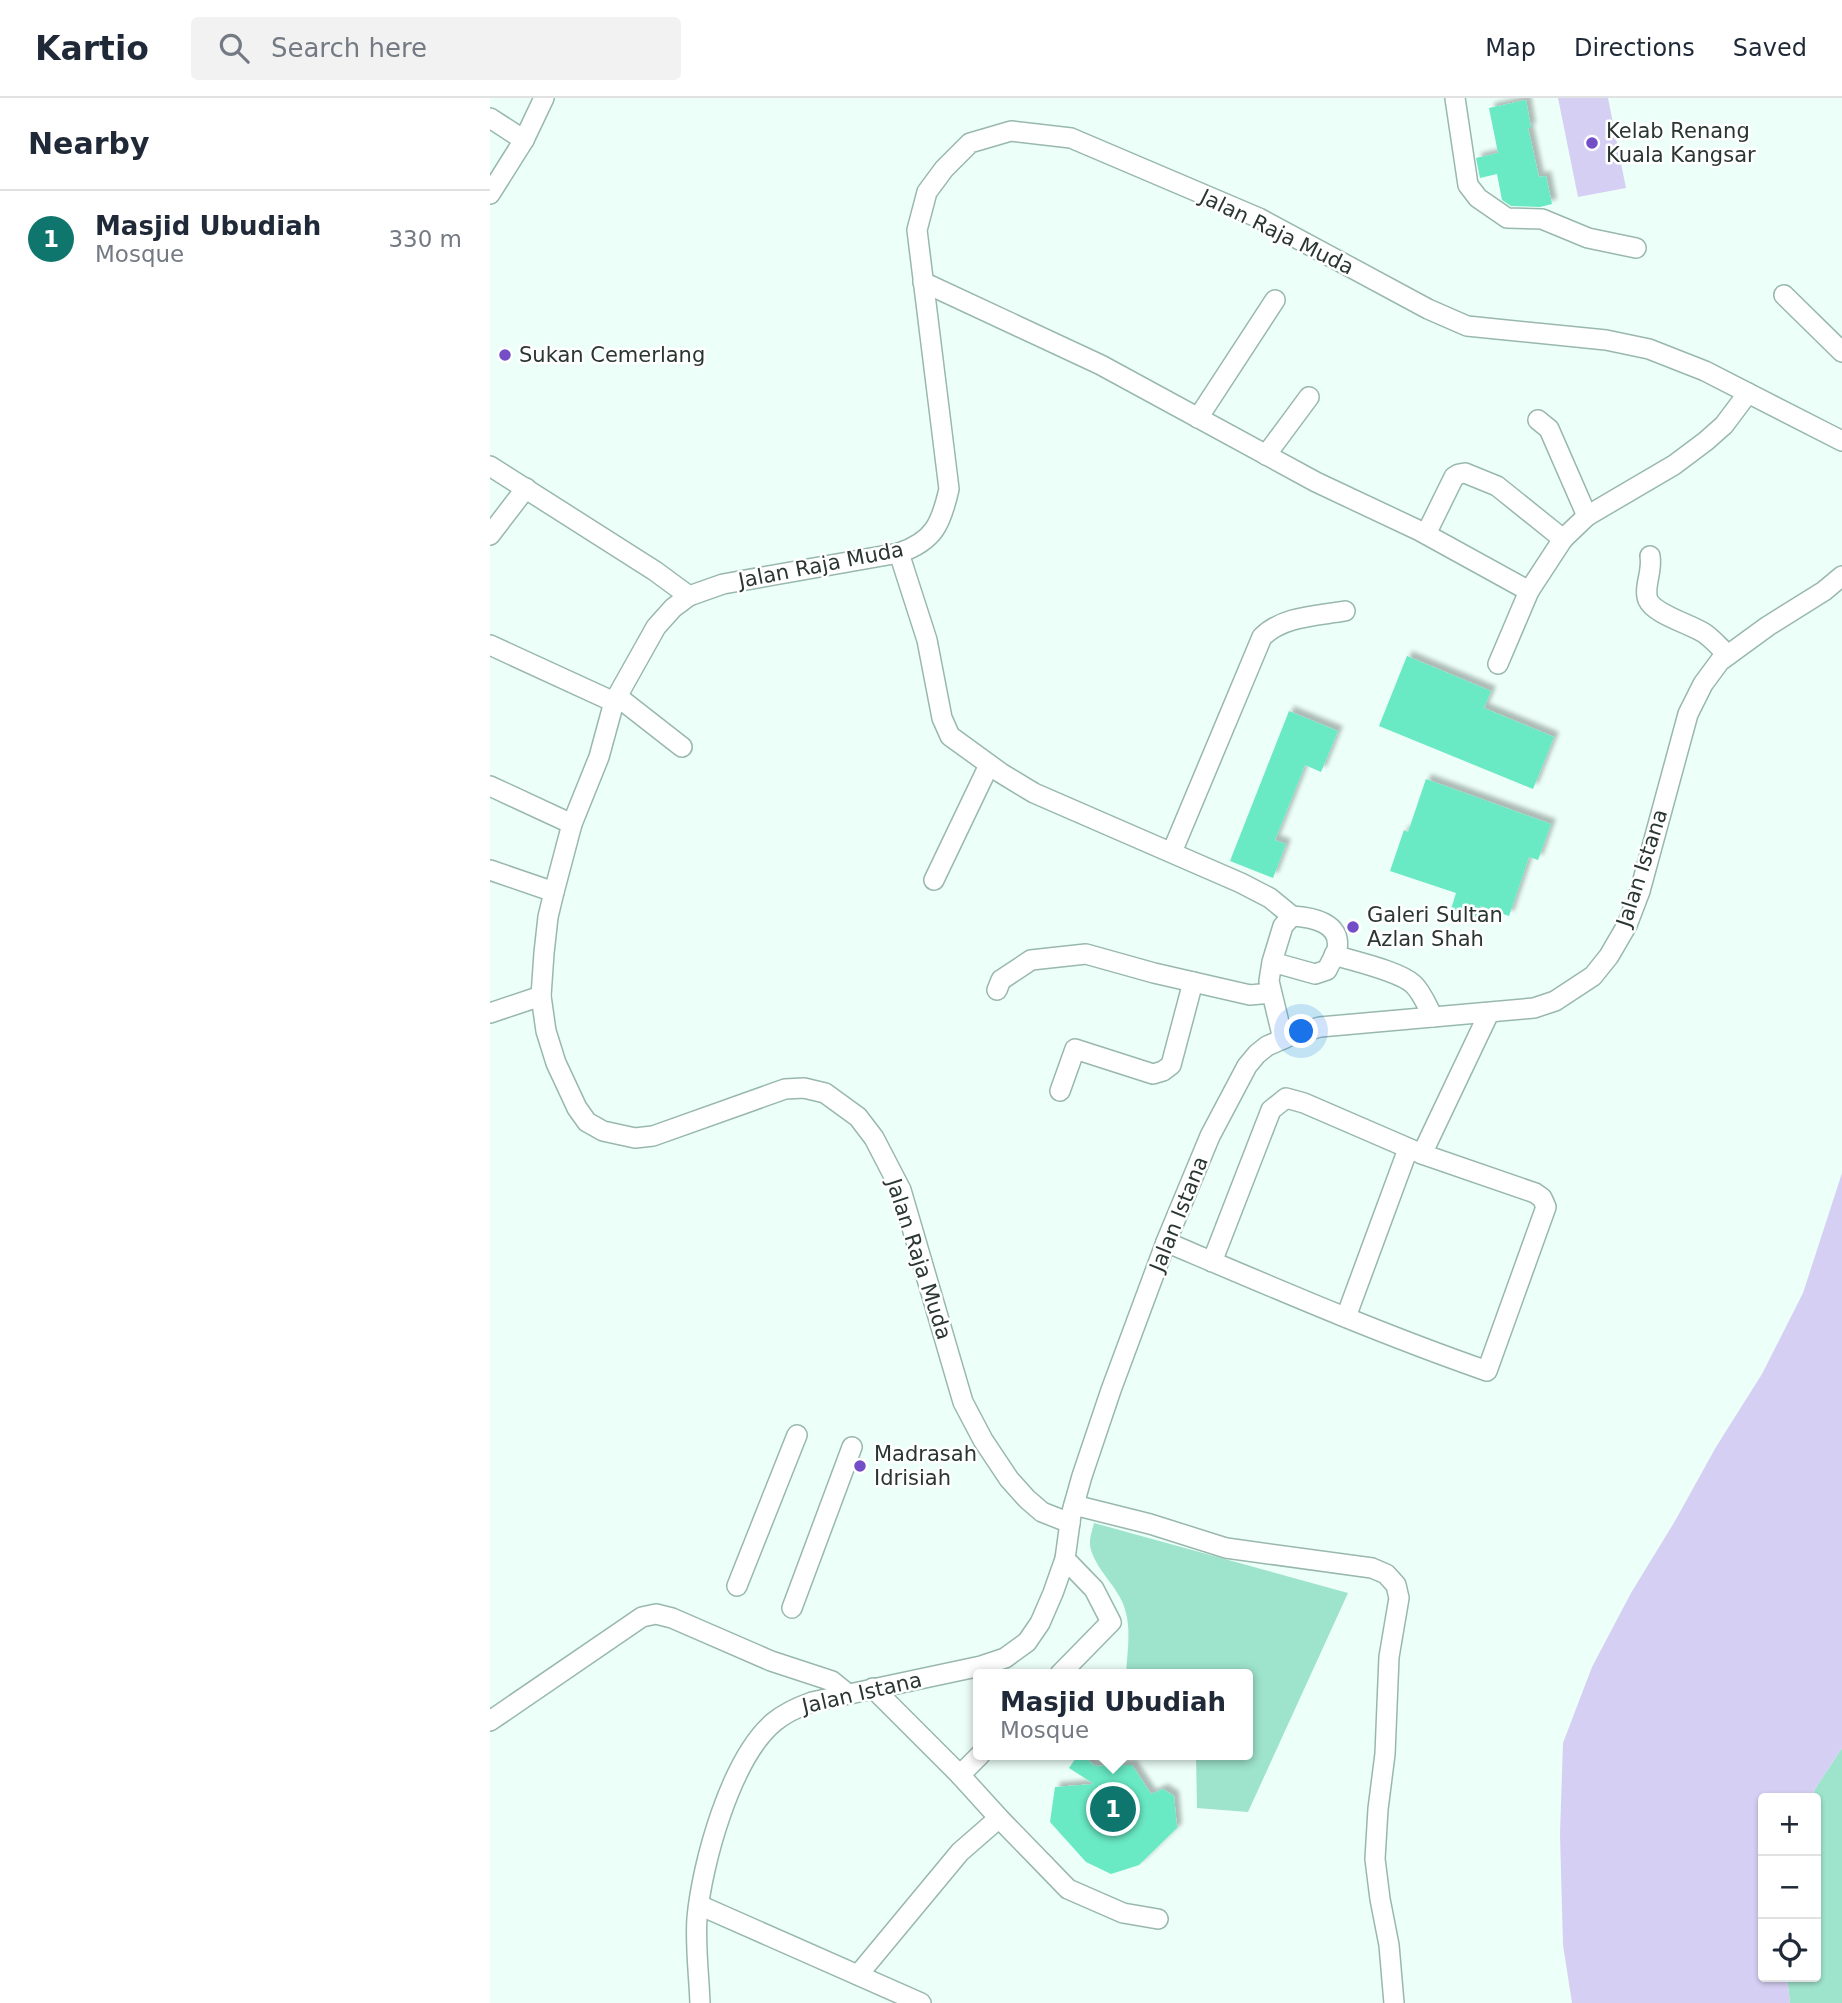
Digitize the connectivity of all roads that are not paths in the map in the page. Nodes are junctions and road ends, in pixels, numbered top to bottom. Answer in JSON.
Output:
{"nodes":[{"id":1,"x":544,"y":98,"type":"edge"},
{"id":2,"x":1455,"y":98,"type":"edge"},
{"id":3,"x":490,"y":118,"type":"edge"},
{"id":4,"x":524,"y":140,"type":"junction"},
{"id":5,"x":490,"y":194,"type":"edge"},
{"id":6,"x":1636,"y":248,"type":"dead end"},
{"id":7,"x":923,"y":282,"type":"junction"},
{"id":8,"x":1784,"y":295,"type":"dead end"},
{"id":9,"x":1275,"y":300,"type":"dead end"},
{"id":10,"x":1842,"y":352,"type":"edge"},
{"id":11,"x":1748,"y":393,"type":"junction"},
{"id":12,"x":1309,"y":397,"type":"dead end"},
{"id":13,"x":1198,"y":418,"type":"junction"},
{"id":14,"x":1538,"y":420,"type":"dead end"},
{"id":15,"x":1842,"y":441,"type":"edge"},
{"id":16,"x":1266,"y":455,"type":"junction"},
{"id":17,"x":490,"y":466,"type":"edge"},
{"id":18,"x":526,"y":488,"type":"junction"},
{"id":19,"x":497,"y":512,"type":"edge"},
{"id":20,"x":1587,"y":516,"type":"junction"},
{"id":21,"x":1426,"y":534,"type":"junction"},
{"id":22,"x":490,"y":535,"type":"edge"},
{"id":23,"x":1563,"y":539,"type":"junction"},
{"id":24,"x":899,"y":553,"type":"junction"},
{"id":25,"x":1650,"y":556,"type":"dead end"},
{"id":26,"x":1842,"y":576,"type":"edge"},
{"id":27,"x":1529,"y":591,"type":"junction"},
{"id":28,"x":690,"y":596,"type":"junction"},
{"id":29,"x":1345,"y":611,"type":"dead end"},
{"id":30,"x":490,"y":645,"type":"edge"},
{"id":31,"x":1728,"y":655,"type":"junction"},
{"id":32,"x":1498,"y":664,"type":"dead end"},
{"id":33,"x":616,"y":700,"type":"junction"},
{"id":34,"x":682,"y":747,"type":"dead end"},
{"id":35,"x":989,"y":765,"type":"junction"},
{"id":36,"x":490,"y":786,"type":"edge"},
{"id":37,"x":572,"y":824,"type":"junction"},
{"id":38,"x":1172,"y":852,"type":"junction"},
{"id":39,"x":490,"y":870,"type":"edge"},
{"id":40,"x":934,"y":880,"type":"dead end"},
{"id":41,"x":554,"y":892,"type":"junction"},
{"id":42,"x":1292,"y":916,"type":"junction"},
{"id":43,"x":1334,"y":955,"type":"junction"},
{"id":44,"x":1272,"y":962,"type":"junction"},
{"id":45,"x":1193,"y":982,"type":"junction"},
{"id":46,"x":996,"y":990,"type":"dead end"},
{"id":47,"x":1271,"y":993,"type":"junction"},
{"id":48,"x":541,"y":996,"type":"junction"},
{"id":49,"x":490,"y":1013,"type":"edge"},
{"id":50,"x":1489,"y":1013,"type":"junction"},
{"id":51,"x":1433,"y":1017,"type":"junction"},
{"id":52,"x":1283,"y":1039,"type":"junction"},
{"id":53,"x":1060,"y":1091,"type":"dead end"},
{"id":54,"x":1415,"y":1152,"type":"junction"},
{"id":55,"x":1166,"y":1242,"type":"junction"},
{"id":56,"x":1212,"y":1262,"type":"junction"},
{"id":57,"x":1346,"y":1317,"type":"junction"},
{"id":58,"x":797,"y":1435,"type":"dead end"},
{"id":59,"x":852,"y":1447,"type":"dead end"},
{"id":60,"x":1072,"y":1514,"type":"junction"},
{"id":61,"x":1065,"y":1559,"type":"junction"},
{"id":62,"x":737,"y":1586,"type":"dead end"},
{"id":63,"x":792,"y":1608,"type":"dead end"},
{"id":64,"x":1064,"y":1669,"type":"edge"},
{"id":65,"x":873,"y":1688,"type":"junction"},
{"id":66,"x":848,"y":1694,"type":"junction"},
{"id":67,"x":490,"y":1721,"type":"edge"},
{"id":68,"x":976,"y":1760,"type":"edge"},
{"id":69,"x":960,"y":1775,"type":"junction"},
{"id":70,"x":999,"y":1818,"type":"junction"},
{"id":71,"x":699,"y":1905,"type":"junction"},
{"id":72,"x":1158,"y":1919,"type":"dead end"},
{"id":73,"x":858,"y":1975,"type":"junction"},
{"id":74,"x":700,"y":2003,"type":"edge"},
{"id":75,"x":921,"y":2003,"type":"edge"},
{"id":76,"x":1394,"y":2003,"type":"edge"}],
"edges":[{"from":1,"to":4,"type":"street"},
{"from":2,"to":6,"type":"street"},
{"from":3,"to":4,"type":"street"},
{"from":4,"to":5,"type":"street"},
{"from":7,"to":11,"type":"street","name":"Jalan Raja Muda"},
{"from":7,"to":13,"type":"street"},
{"from":7,"to":24,"type":"street","name":"Jalan Raja Muda"},
{"from":8,"to":10,"type":"street"},
{"from":9,"to":13,"type":"street"},
{"from":11,"to":15,"type":"street","name":"Jalan Raja Muda"},
{"from":11,"to":20,"type":"street"},
{"from":12,"to":16,"type":"street"},
{"from":13,"to":16,"type":"street"},
{"from":14,"to":20,"type":"street"},
{"from":16,"to":21,"type":"street"},
{"from":17,"to":18,"type":"street"},
{"from":18,"to":19,"type":"street"},
{"from":18,"to":28,"type":"street"},
{"from":19,"to":22,"type":"street"},
{"from":20,"to":23,"type":"street"},
{"from":21,"to":23,"type":"street"},
{"from":21,"to":27,"type":"street"},
{"from":23,"to":27,"type":"street"},
{"from":24,"to":28,"type":"street","name":"Jalan Raja Muda"},
{"from":24,"to":35,"type":"street"},
{"from":25,"to":31,"type":"street"},
{"from":26,"to":31,"type":"street","name":"Jalan Istana"},
{"from":27,"to":32,"type":"street"},
{"from":28,"to":33,"type":"street","name":"Jalan Raja Muda"},
{"from":29,"to":38,"type":"street"},
{"from":30,"to":33,"type":"street"},
{"from":31,"to":50,"type":"street","name":"Jalan Istana"},
{"from":33,"to":34,"type":"street"},
{"from":33,"to":37,"type":"street","name":"Jalan Raja Muda"},
{"from":35,"to":38,"type":"street"},
{"from":35,"to":40,"type":"street"},
{"from":36,"to":37,"type":"street"},
{"from":37,"to":41,"type":"street","name":"Jalan Raja Muda"},
{"from":38,"to":42,"type":"street"},
{"from":39,"to":41,"type":"street"},
{"from":41,"to":48,"type":"street","name":"Jalan Raja Muda"},
{"from":42,"to":43,"type":"street"},
{"from":42,"to":44,"type":"street"},
{"from":43,"to":44,"type":"street"},
{"from":43,"to":51,"type":"street"},
{"from":44,"to":47,"type":"street"},
{"from":45,"to":46,"type":"street"},
{"from":45,"to":47,"type":"street"},
{"from":45,"to":53,"type":"street"},
{"from":47,"to":52,"type":"street"},
{"from":48,"to":49,"type":"street"},
{"from":48,"to":60,"type":"street","name":"Jalan Raja Muda"},
{"from":50,"to":51,"type":"street","name":"Jalan Istana"},
{"from":50,"to":54,"type":"street"},
{"from":51,"to":52,"type":"street","name":"Jalan Istana"},
{"from":52,"to":55,"type":"street","name":"Jalan Istana"},
{"from":54,"to":56,"type":"street"},
{"from":54,"to":57,"type":"street"},
{"from":54,"to":57,"type":"street"},
{"from":55,"to":56,"type":"street"},
{"from":55,"to":60,"type":"street","name":"Jalan Istana"},
{"from":56,"to":57,"type":"street"},
{"from":58,"to":62,"type":"street"},
{"from":59,"to":63,"type":"street"},
{"from":60,"to":61,"type":"street","name":"Jalan Istana"},
{"from":60,"to":76,"type":"street","name":"Jalan Raja Muda"},
{"from":61,"to":64,"type":"street"},
{"from":61,"to":65,"type":"street","name":"Jalan Istana"},
{"from":65,"to":66,"type":"street","name":"Jalan Istana"},
{"from":65,"to":69,"type":"street"},
{"from":66,"to":67,"type":"street"},
{"from":66,"to":71,"type":"street","name":"Jalan Istana"},
{"from":68,"to":69,"type":"street"},
{"from":69,"to":70,"type":"street"},
{"from":70,"to":72,"type":"street"},
{"from":70,"to":73,"type":"street"},
{"from":71,"to":73,"type":"street"},
{"from":71,"to":74,"type":"street","name":"Jalan Istana"},
{"from":73,"to":75,"type":"street"}]}
